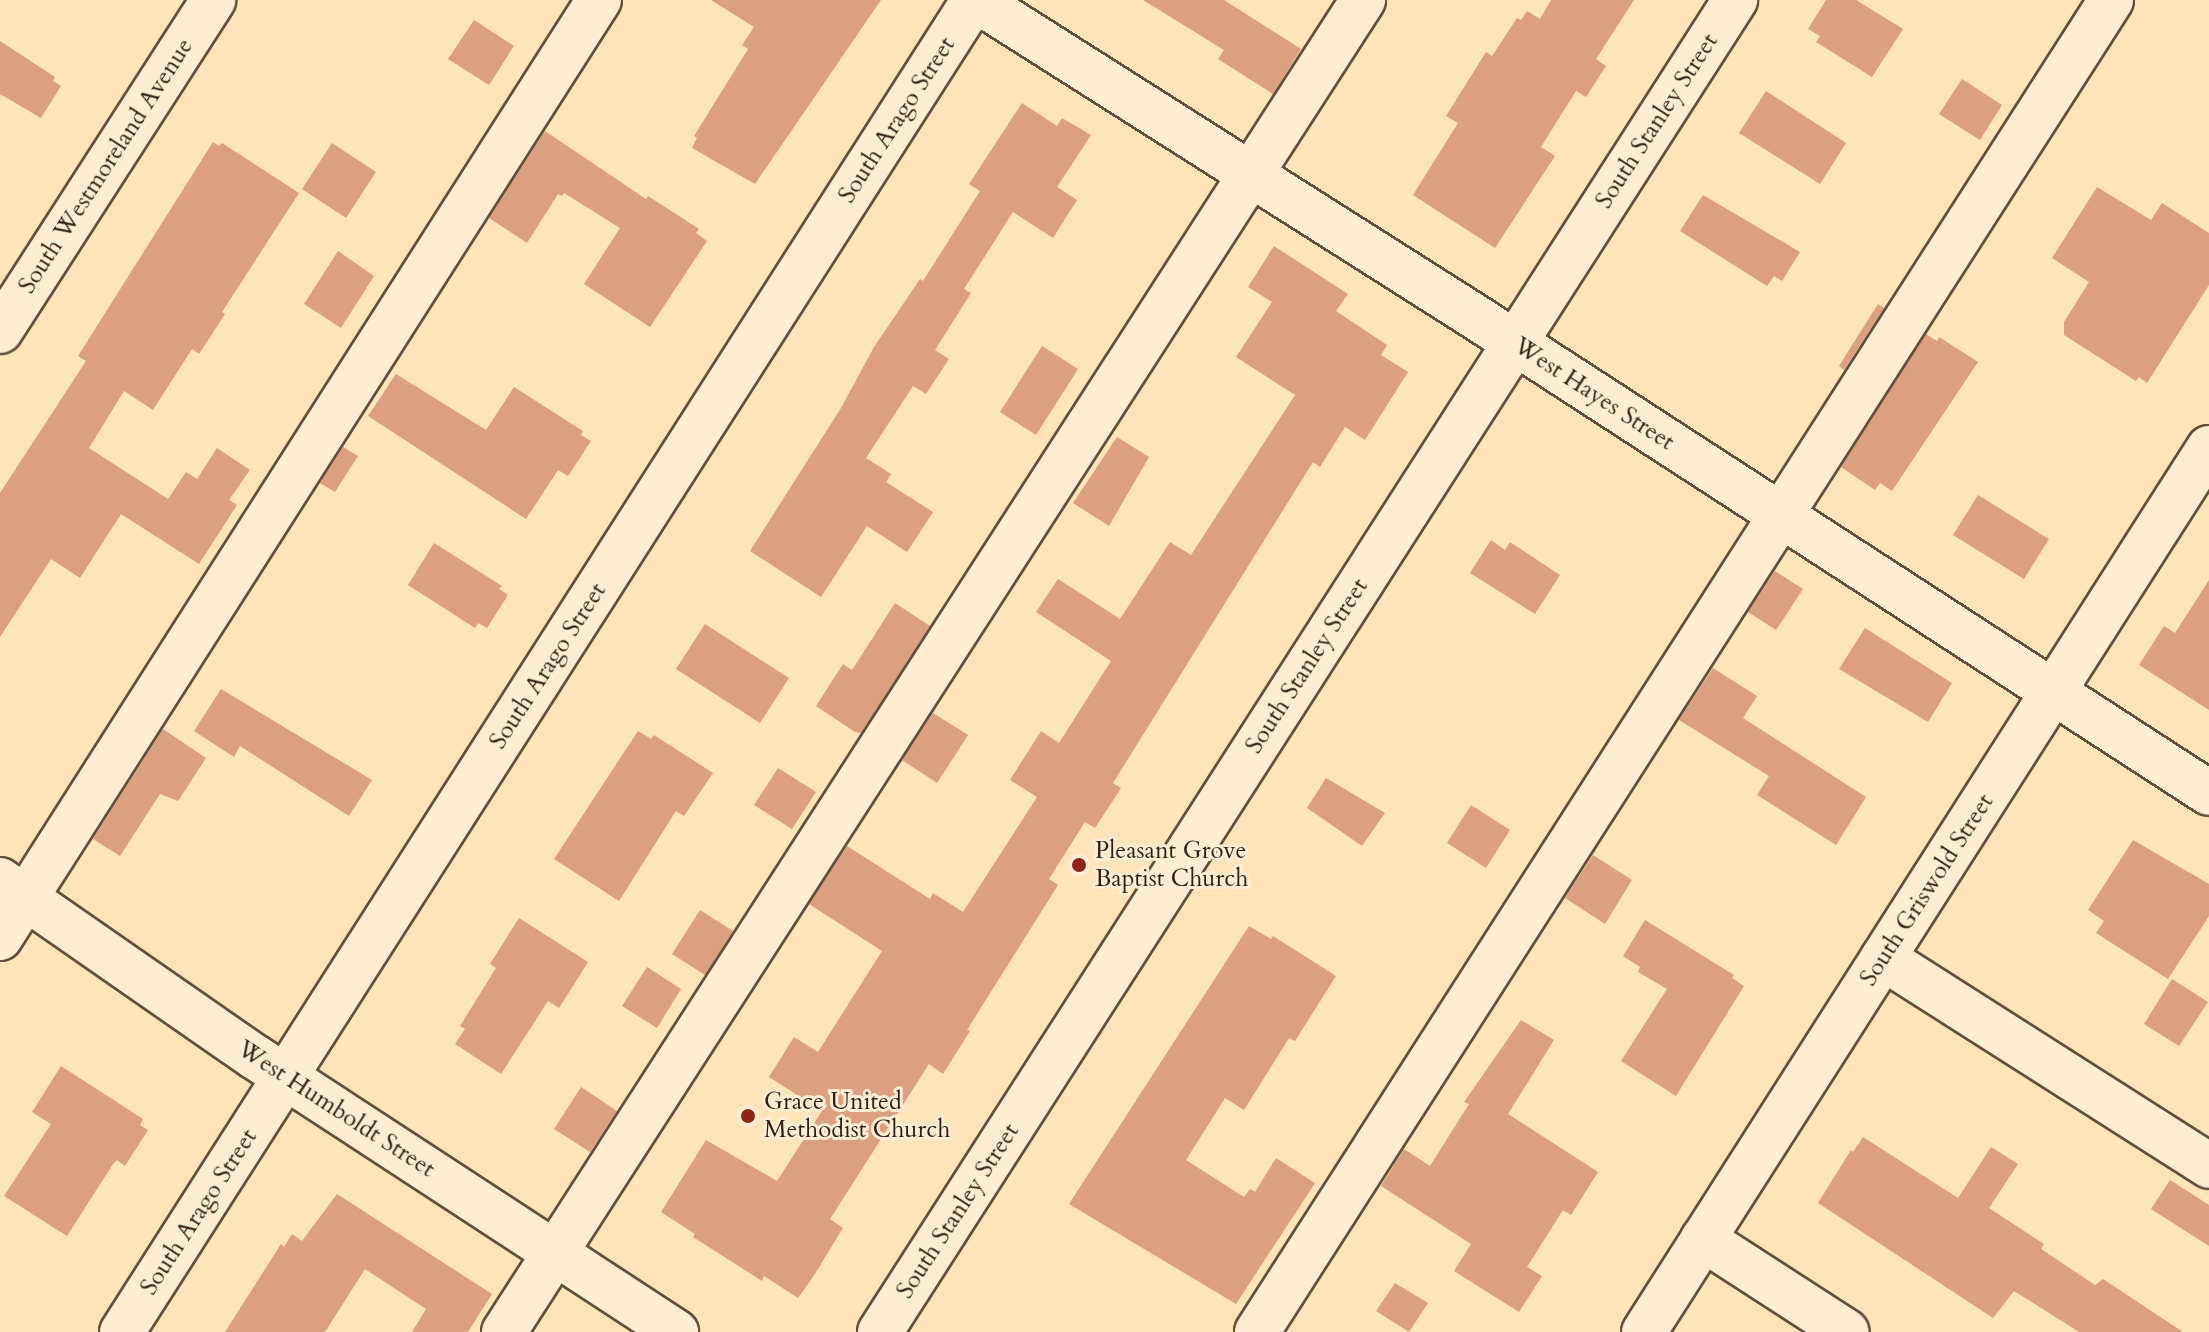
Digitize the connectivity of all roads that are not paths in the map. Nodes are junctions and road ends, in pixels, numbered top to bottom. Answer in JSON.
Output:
{"nodes":[{"id":1,"x":213,"y":0,"type":"edge"},
{"id":2,"x":599,"y":0,"type":"edge"},
{"id":3,"x":975,"y":0,"type":"edge"},
{"id":4,"x":1363,"y":0,"type":"edge"},
{"id":5,"x":1735,"y":0,"type":"edge"},
{"id":6,"x":2111,"y":0,"type":"edge"},
{"id":7,"x":1251,"y":175,"type":"junction"},
{"id":8,"x":0,"y":331,"type":"edge"},
{"id":9,"x":1514,"y":343,"type":"junction"},
{"id":10,"x":2209,"y":448,"type":"edge"},
{"id":11,"x":1782,"y":516,"type":"junction"},
{"id":12,"x":2054,"y":691,"type":"junction"},
{"id":13,"x":2209,"y":793,"type":"edge"},
{"id":14,"x":14,"y":888,"type":"edge"},
{"id":15,"x":0,"y":938,"type":"edge"},
{"id":16,"x":1883,"y":958,"type":"junction"},
{"id":17,"x":285,"y":1076,"type":"junction"},
{"id":18,"x":2209,"y":1166,"type":"edge"},
{"id":19,"x":1703,"y":1239,"type":"junction"},
{"id":20,"x":554,"y":1252,"type":"junction"},
{"id":21,"x":122,"y":1332,"type":"edge"},
{"id":22,"x":504,"y":1332,"type":"edge"},
{"id":23,"x":676,"y":1332,"type":"edge"},
{"id":24,"x":880,"y":1332,"type":"edge"},
{"id":25,"x":1257,"y":1332,"type":"edge"},
{"id":26,"x":1644,"y":1332,"type":"edge"},
{"id":27,"x":1847,"y":1332,"type":"edge"}],
"edges":[{"from":1,"to":8,"type":"street","name":"South Westmoreland Avenue"},
{"from":2,"to":14,"type":"street"},
{"from":3,"to":7,"type":"street","name":"West Hayes Street"},
{"from":3,"to":17,"type":"street","name":"South Arago Street"},
{"from":4,"to":7,"type":"street"},
{"from":5,"to":9,"type":"street","name":"South Stanley Street"},
{"from":6,"to":11,"type":"street"},
{"from":7,"to":9,"type":"street","name":"West Hayes Street"},
{"from":7,"to":20,"type":"street"},
{"from":9,"to":11,"type":"street","name":"West Hayes Street"},
{"from":9,"to":24,"type":"street","name":"South Stanley Street"},
{"from":10,"to":12,"type":"street","name":"South Griswold Street"},
{"from":11,"to":12,"type":"street","name":"West Hayes Street"},
{"from":11,"to":25,"type":"street"},
{"from":12,"to":13,"type":"street","name":"West Hayes Street"},
{"from":12,"to":16,"type":"street","name":"South Griswold Street"},
{"from":14,"to":15,"type":"street"},
{"from":14,"to":17,"type":"street","name":"West Humboldt Street"},
{"from":16,"to":18,"type":"street"},
{"from":16,"to":19,"type":"street","name":"South Griswold Street"},
{"from":17,"to":20,"type":"street","name":"West Humboldt Street"},
{"from":17,"to":21,"type":"street","name":"South Arago Street"},
{"from":19,"to":26,"type":"street","name":"South Griswold Street"},
{"from":19,"to":27,"type":"street"},
{"from":20,"to":22,"type":"street"},
{"from":20,"to":23,"type":"street","name":"West Humboldt Street"}]}
